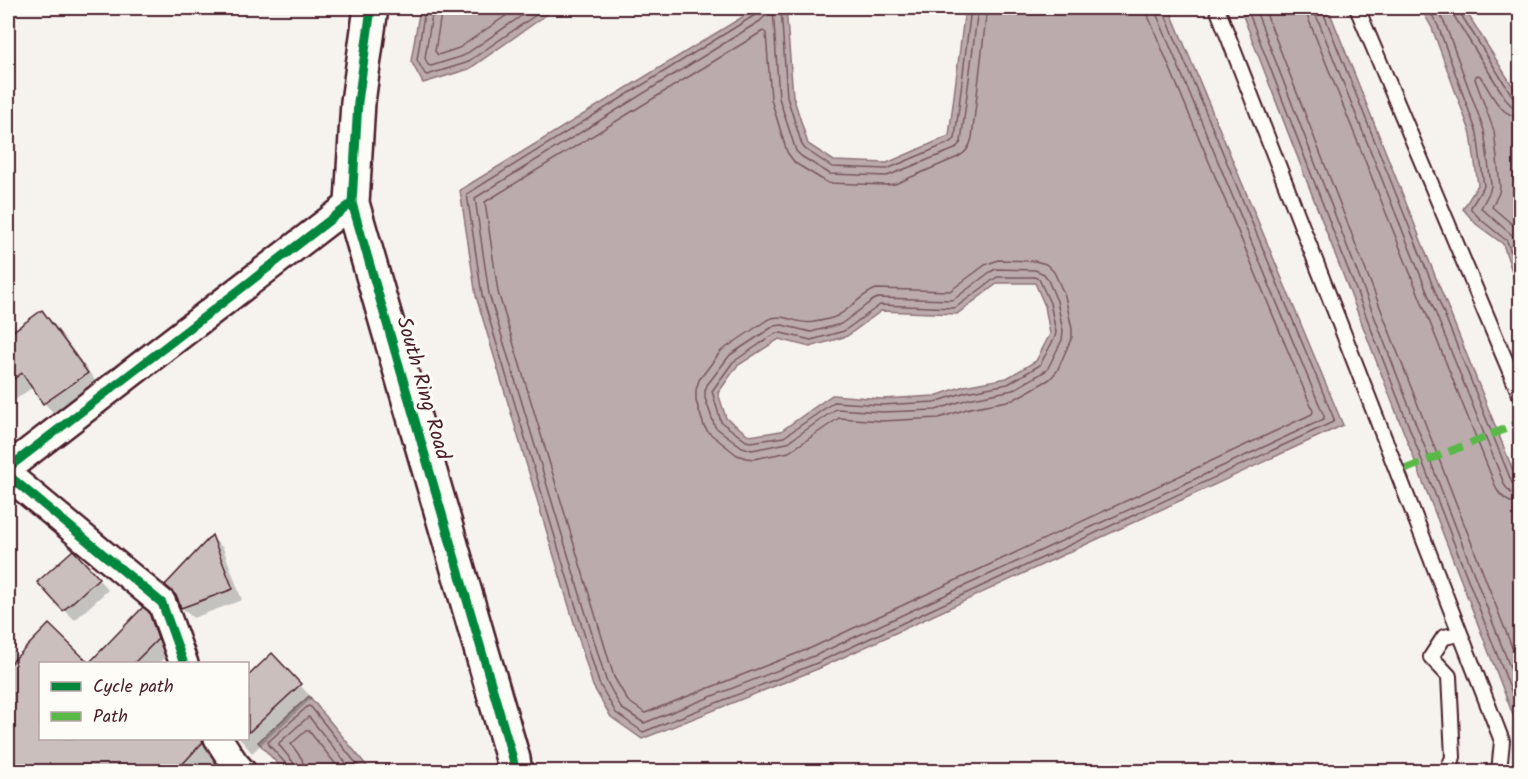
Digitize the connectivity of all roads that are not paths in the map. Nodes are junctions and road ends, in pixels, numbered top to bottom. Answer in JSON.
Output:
{"nodes":[{"id":1,"x":371,"y":8,"type":"edge"},
{"id":2,"x":1217,"y":8,"type":"edge"},
{"id":3,"x":1357,"y":8,"type":"edge"},
{"id":4,"x":351,"y":203,"type":"junction"},
{"id":5,"x":1521,"y":395,"type":"edge"},
{"id":6,"x":8,"y":468,"type":"edge"},
{"id":7,"x":8,"y":475,"type":"edge"},
{"id":8,"x":1460,"y":634,"type":"junction"},
{"id":9,"x":184,"y":662,"type":"edge"},
{"id":10,"x":219,"y":740,"type":"edge"},
{"id":11,"x":242,"y":771,"type":"edge"},
{"id":12,"x":515,"y":771,"type":"edge"},
{"id":13,"x":1447,"y":771,"type":"edge"},
{"id":14,"x":1499,"y":771,"type":"edge"}],
"edges":[{"from":1,"to":4,"type":"street","name":"South Ring Road"},
{"from":2,"to":8,"type":"lane"},
{"from":3,"to":5,"type":"lane"},
{"from":4,"to":6,"type":"street"},
{"from":4,"to":12,"type":"street","name":"South Ring Road"},
{"from":7,"to":9,"type":"street"},
{"from":8,"to":13,"type":"lane"},
{"from":8,"to":14,"type":"lane"},
{"from":10,"to":11,"type":"street"}]}
